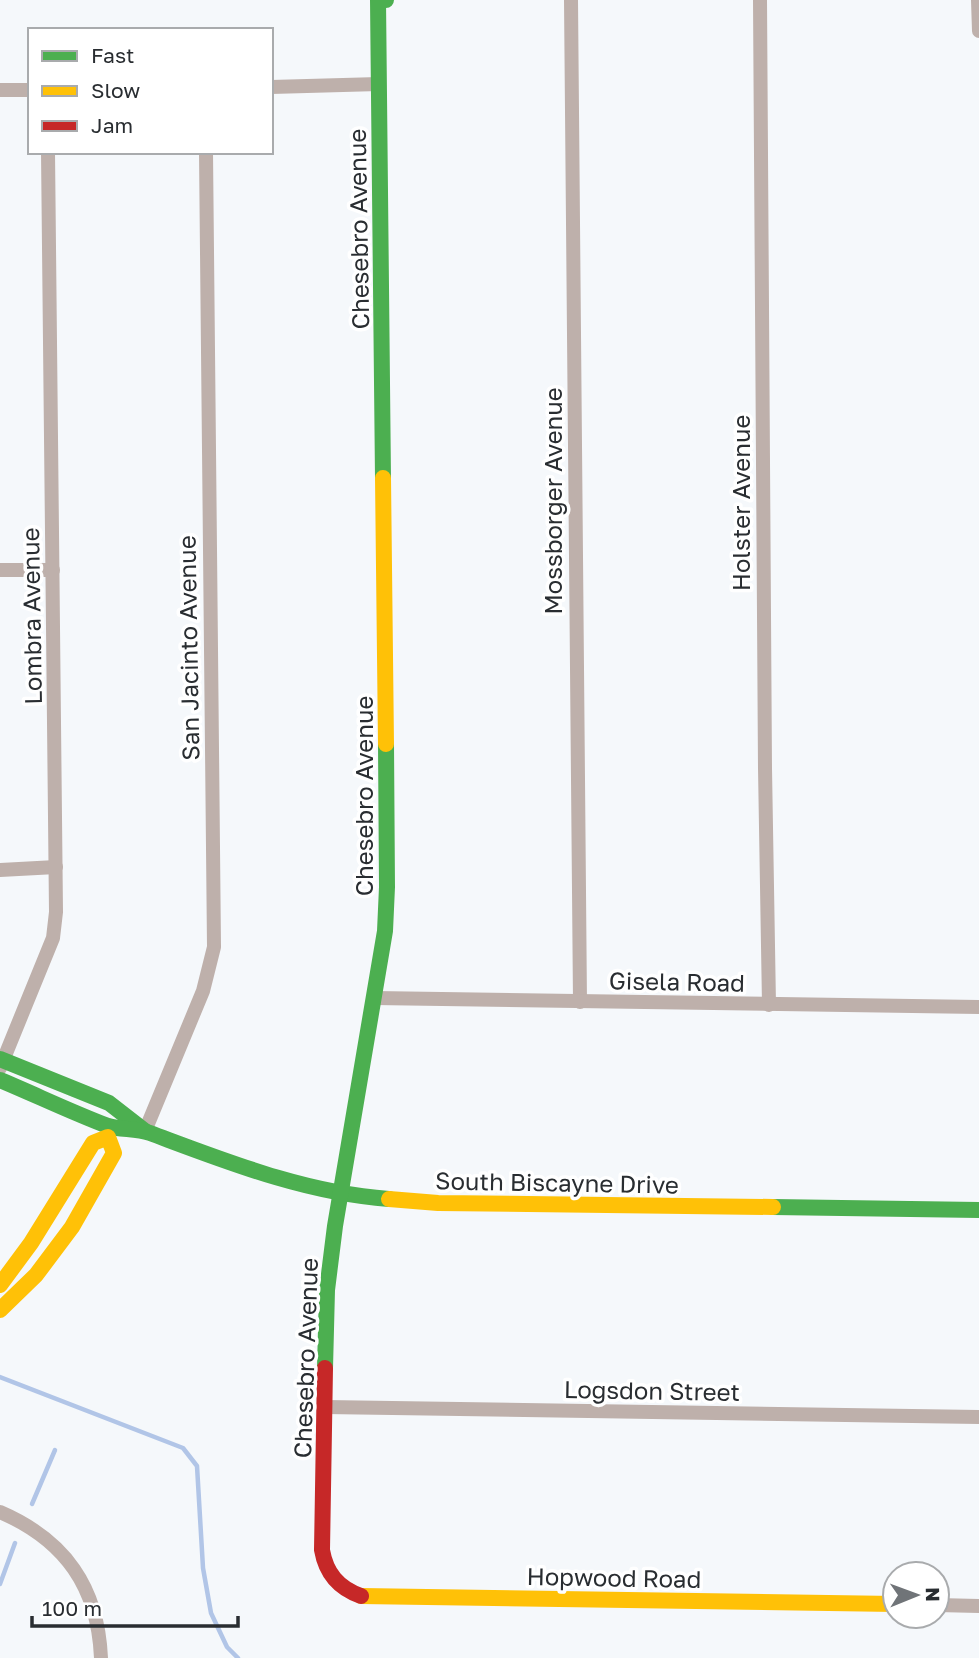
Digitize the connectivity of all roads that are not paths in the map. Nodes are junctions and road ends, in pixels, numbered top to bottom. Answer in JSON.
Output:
{"nodes":[{"id":1,"x":379,"y":0,"type":"edge"},
{"id":2,"x":386,"y":0,"type":"edge"},
{"id":3,"x":571,"y":0,"type":"edge"},
{"id":4,"x":760,"y":0,"type":"edge"},
{"id":5,"x":978,"y":0,"type":"edge"},
{"id":6,"x":979,"y":31,"type":"edge"},
{"id":7,"x":379,"y":84,"type":"junction"},
{"id":8,"x":273,"y":87,"type":"edge"},
{"id":9,"x":0,"y":90,"type":"edge"},
{"id":10,"x":28,"y":90,"type":"edge"},
{"id":11,"x":48,"y":154,"type":"edge"},
{"id":12,"x":206,"y":154,"type":"edge"},
{"id":13,"x":0,"y":570,"type":"edge"},
{"id":14,"x":54,"y":570,"type":"junction"},
{"id":15,"x":56,"y":867,"type":"junction"},
{"id":16,"x":0,"y":870,"type":"edge"},
{"id":17,"x":374,"y":998,"type":"junction"},
{"id":18,"x":580,"y":1002,"type":"junction"},
{"id":19,"x":769,"y":1005,"type":"junction"},
{"id":20,"x":979,"y":1007,"type":"edge"},
{"id":21,"x":1,"y":1063,"type":"edge"},
{"id":22,"x":0,"y":1080,"type":"edge"},
{"id":23,"x":119,"y":1110,"type":"junction"},
{"id":24,"x":145,"y":1131,"type":"junction"},
{"id":25,"x":109,"y":1132,"type":"junction"},
{"id":26,"x":341,"y":1195,"type":"junction"},
{"id":27,"x":979,"y":1210,"type":"edge"},
{"id":28,"x":0,"y":1285,"type":"edge"},
{"id":29,"x":0,"y":1310,"type":"edge"},
{"id":30,"x":325,"y":1407,"type":"junction"},
{"id":31,"x":979,"y":1417,"type":"edge"},
{"id":32,"x":0,"y":1512,"type":"edge"},
{"id":33,"x":337,"y":1584,"type":"joint"},
{"id":34,"x":881,"y":1604,"type":"edge"},
{"id":35,"x":951,"y":1605,"type":"edge"},
{"id":36,"x":979,"y":1606,"type":"edge"},
{"id":37,"x":102,"y":1658,"type":"edge"}],
"edges":[{"from":1,"to":2,"type":"street"},
{"from":1,"to":7,"type":"street","name":"Chesebro Avenue"},
{"from":3,"to":18,"type":"street","name":"Mossborger Avenue"},
{"from":4,"to":19,"type":"street","name":"Holster Avenue"},
{"from":5,"to":6,"type":"street"},
{"from":7,"to":8,"type":"street"},
{"from":7,"to":17,"type":"street","name":"Chesebro Avenue"},
{"from":9,"to":10,"type":"street"},
{"from":11,"to":14,"type":"street","name":"Lombra Avenue"},
{"from":12,"to":24,"type":"street","name":"San Jacinto Avenue"},
{"from":13,"to":14,"type":"street"},
{"from":14,"to":15,"type":"street","name":"Lombra Avenue"},
{"from":15,"to":16,"type":"street"},
{"from":15,"to":21,"type":"street","name":"Lombra Avenue"},
{"from":17,"to":18,"type":"street","name":"Gisela Road"},
{"from":17,"to":26,"type":"street","name":"Chesebro Avenue"},
{"from":18,"to":19,"type":"street","name":"Gisela Road"},
{"from":19,"to":20,"type":"street","name":"Gisela Road"},
{"from":21,"to":23,"type":"street","name":"South Biscayne Drive"},
{"from":22,"to":25,"type":"street","name":"South Biscayne Drive"},
{"from":23,"to":24,"type":"street","name":"South Biscayne Drive"},
{"from":23,"to":25,"type":"street"},
{"from":24,"to":25,"type":"street","name":"South Biscayne Drive"},
{"from":24,"to":26,"type":"street","name":"South Biscayne Drive"},
{"from":25,"to":28,"type":"street"},
{"from":25,"to":29,"type":"street"},
{"from":26,"to":27,"type":"street","name":"South Biscayne Drive"},
{"from":26,"to":30,"type":"street","name":"Chesebro Avenue"},
{"from":30,"to":31,"type":"street","name":"Logsdon Street"},
{"from":30,"to":33,"type":"street","name":"Chesebro Avenue"},
{"from":32,"to":37,"type":"street"},
{"from":33,"to":34,"type":"street","name":"Hopwood Road"},
{"from":35,"to":36,"type":"street"}]}
